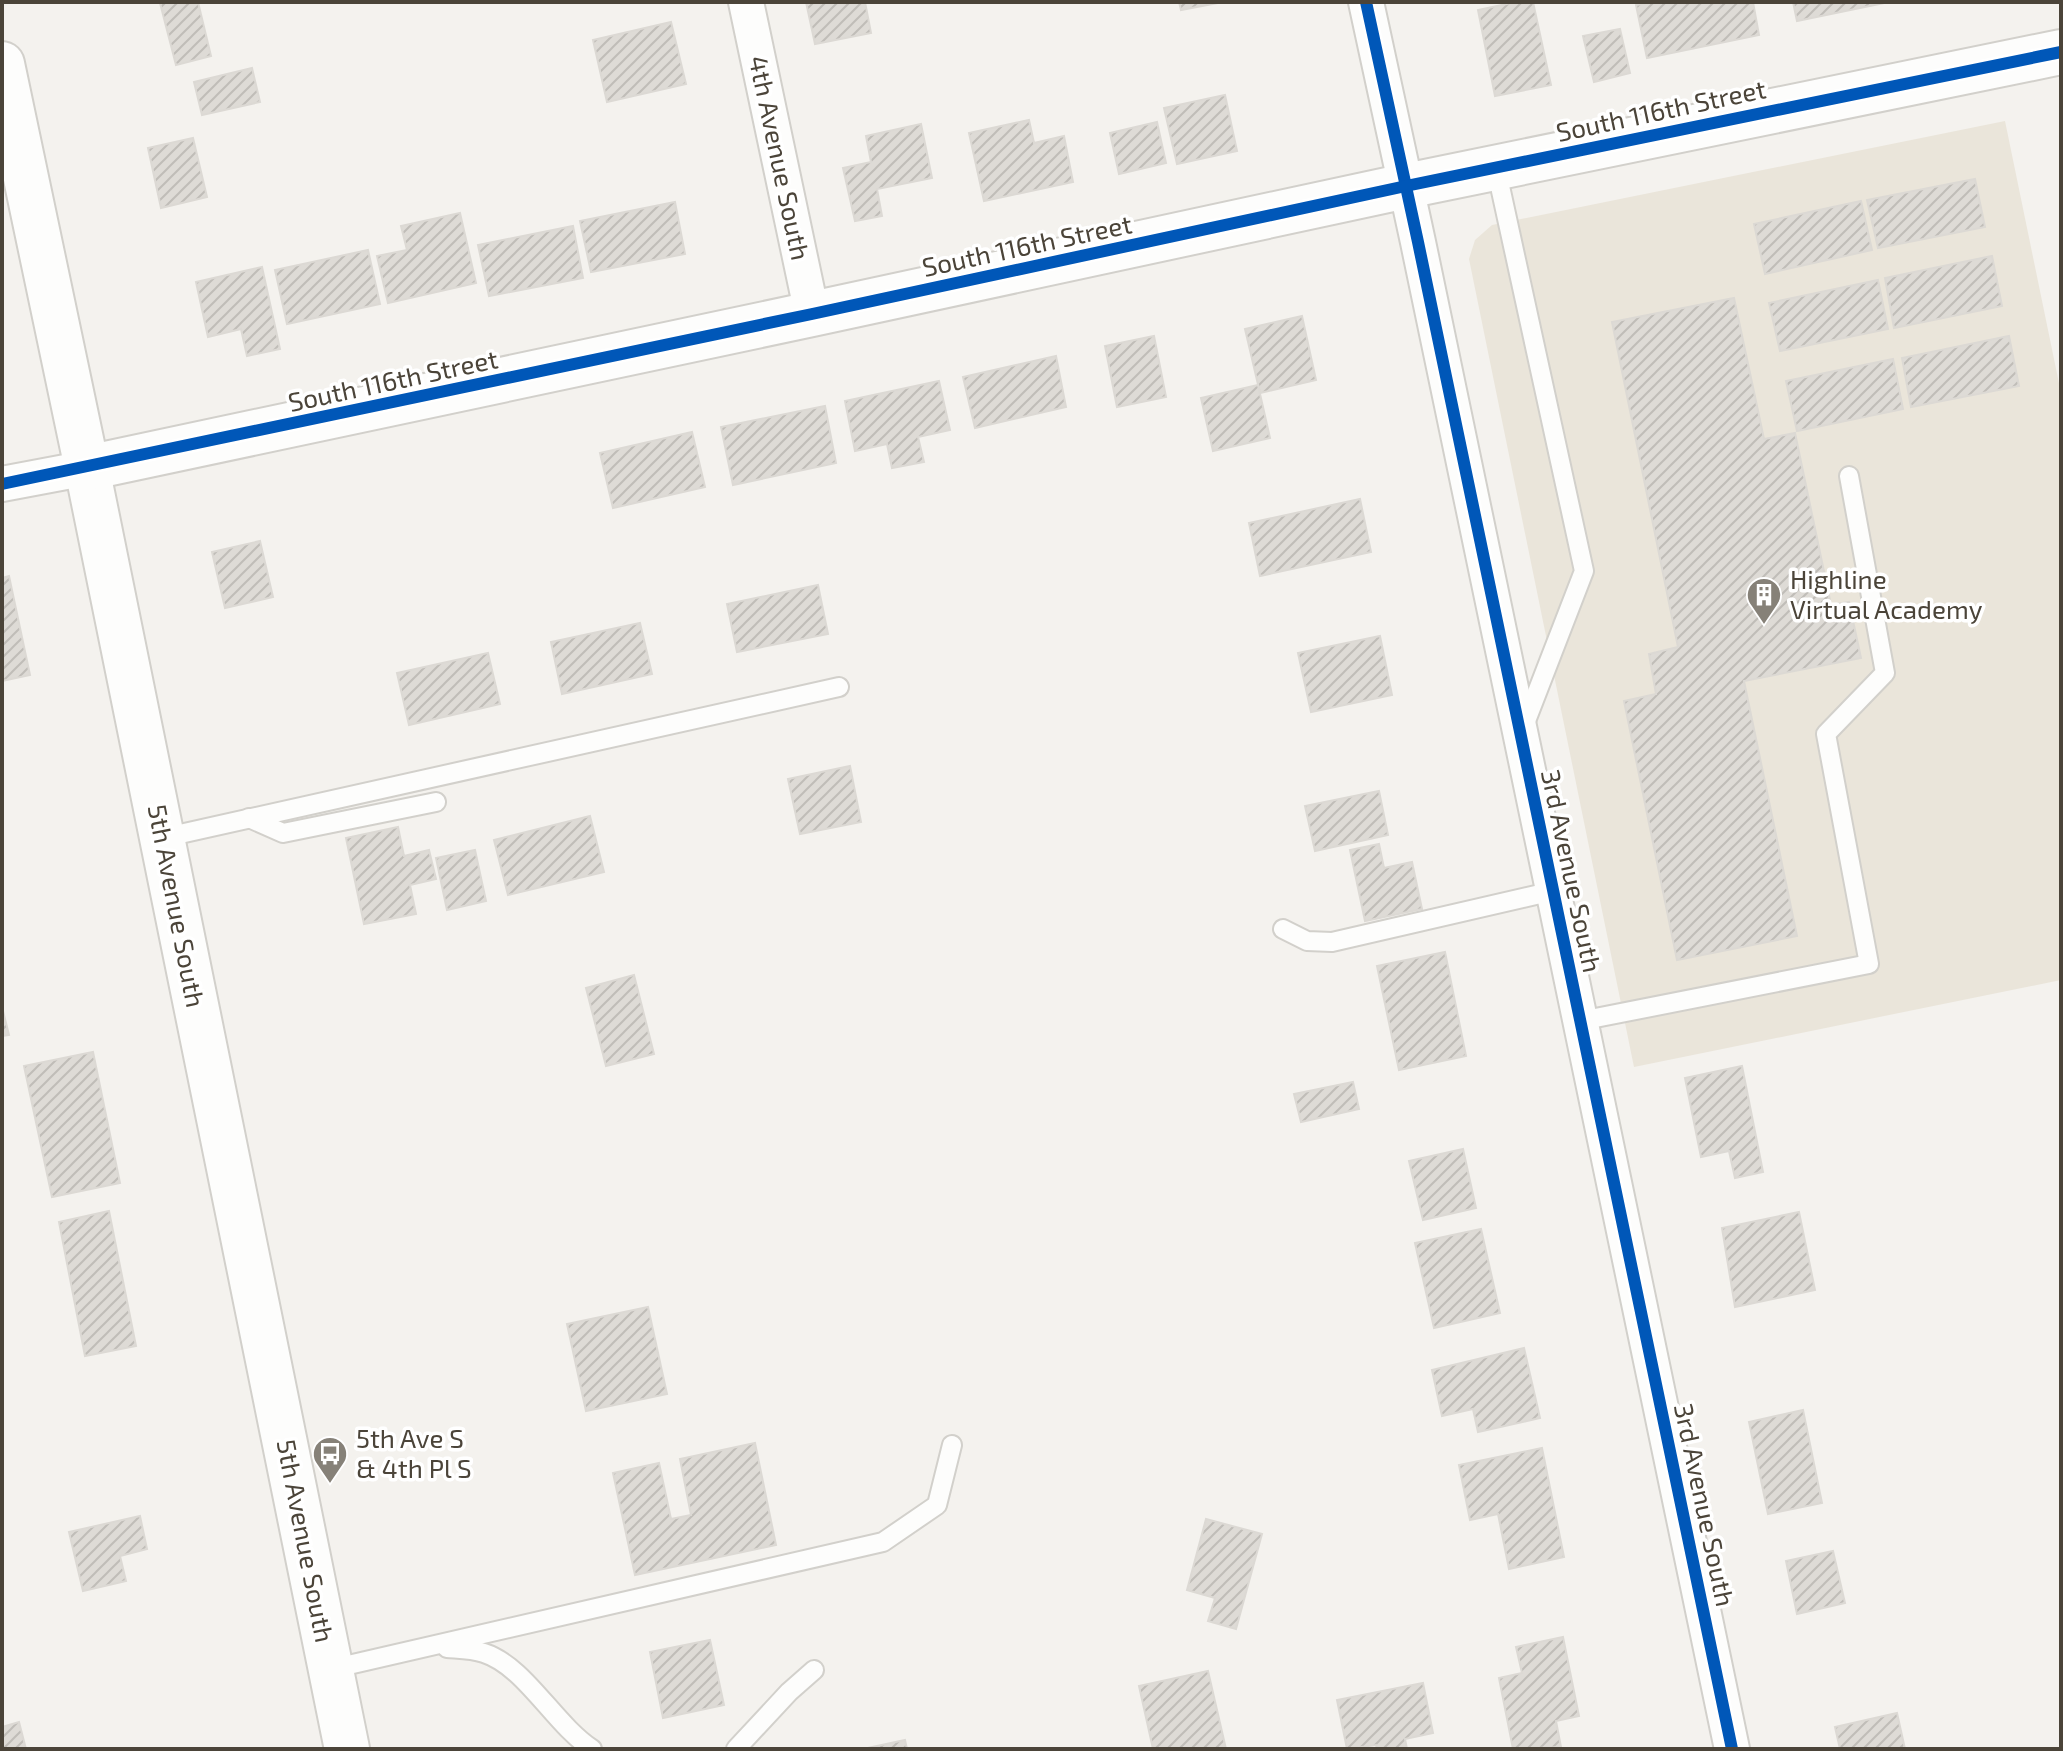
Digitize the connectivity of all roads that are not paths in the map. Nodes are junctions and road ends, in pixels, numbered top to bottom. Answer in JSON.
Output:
{"nodes":[{"id":1,"x":746,"y":2,"type":"edge"},
{"id":2,"x":1366,"y":2,"type":"edge"},
{"id":3,"x":2061,"y":52,"type":"edge"},
{"id":4,"x":2,"y":64,"type":"edge"},
{"id":5,"x":1496,"y":167,"type":"junction"},
{"id":6,"x":1406,"y":186,"type":"junction"},
{"id":7,"x":812,"y":314,"type":"junction"},
{"id":8,"x":87,"y":468,"type":"junction"},
{"id":9,"x":1849,"y":476,"type":"dead end"},
{"id":10,"x":2,"y":484,"type":"edge"},
{"id":11,"x":839,"y":687,"type":"dead end"},
{"id":12,"x":1521,"y":736,"type":"junction"},
{"id":13,"x":436,"y":802,"type":"dead end"},
{"id":14,"x":249,"y":818,"type":"junction"},
{"id":15,"x":162,"y":838,"type":"junction"},
{"id":16,"x":1553,"y":891,"type":"junction"},
{"id":17,"x":1283,"y":929,"type":"dead end"},
{"id":18,"x":1580,"y":1021,"type":"junction"},
{"id":19,"x":952,"y":1445,"type":"dead end"},
{"id":20,"x":428,"y":1647,"type":"junction"},
{"id":21,"x":331,"y":1669,"type":"junction"},
{"id":22,"x":814,"y":1670,"type":"dead end"},
{"id":23,"x":347,"y":1749,"type":"edge"},
{"id":24,"x":592,"y":1749,"type":"edge"},
{"id":25,"x":736,"y":1749,"type":"edge"},
{"id":26,"x":1732,"y":1749,"type":"edge"}],
"edges":[{"from":1,"to":7,"type":"street","name":"4th Avenue South"},
{"from":2,"to":6,"type":"street","name":"3rd Avenue South"},
{"from":3,"to":5,"type":"street","name":"South 116th Street"},
{"from":4,"to":8,"type":"street","name":"5th Avenue South"},
{"from":5,"to":6,"type":"street","name":"South 116th Street"},
{"from":5,"to":12,"type":"lane"},
{"from":6,"to":7,"type":"street","name":"South 116th Street"},
{"from":6,"to":12,"type":"street","name":"3rd Avenue South"},
{"from":7,"to":8,"type":"street","name":"South 116th Street"},
{"from":8,"to":10,"type":"street","name":"South 116th Street"},
{"from":8,"to":15,"type":"street","name":"5th Avenue South"},
{"from":9,"to":18,"type":"lane"},
{"from":11,"to":14,"type":"lane"},
{"from":12,"to":16,"type":"street","name":"3rd Avenue South"},
{"from":13,"to":14,"type":"lane"},
{"from":14,"to":15,"type":"lane"},
{"from":15,"to":21,"type":"street","name":"5th Avenue South"},
{"from":16,"to":17,"type":"lane"},
{"from":16,"to":18,"type":"street","name":"3rd Avenue South"},
{"from":18,"to":26,"type":"street","name":"3rd Avenue South"},
{"from":19,"to":20,"type":"lane"},
{"from":20,"to":21,"type":"lane"},
{"from":20,"to":24,"type":"lane"},
{"from":21,"to":23,"type":"street","name":"5th Avenue South"},
{"from":22,"to":25,"type":"lane"}]}
